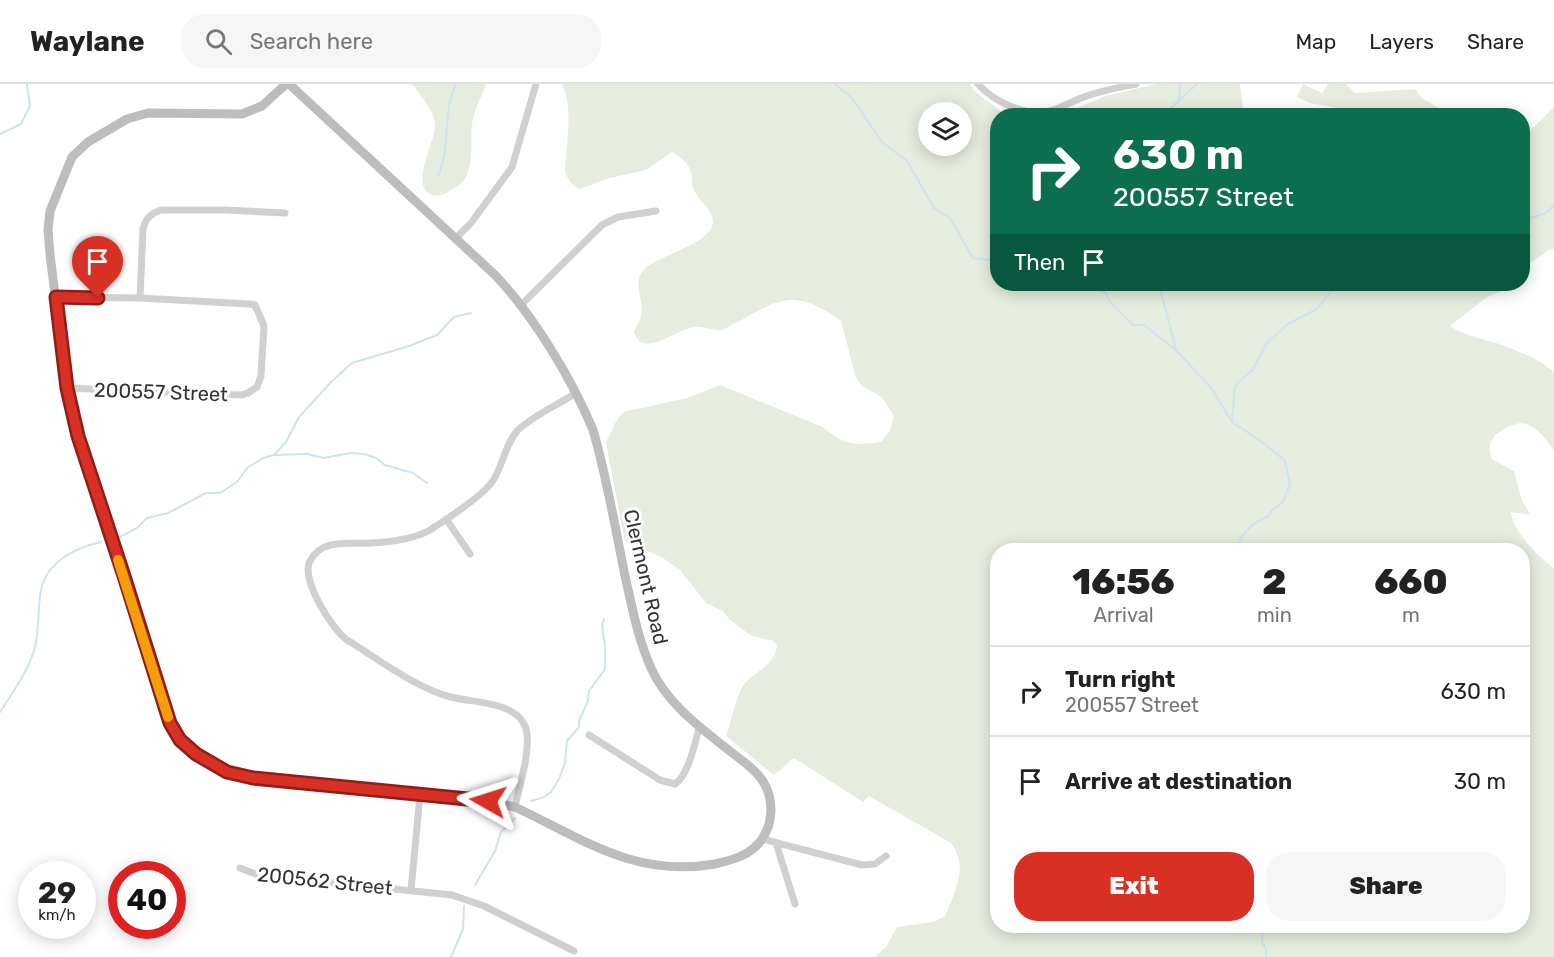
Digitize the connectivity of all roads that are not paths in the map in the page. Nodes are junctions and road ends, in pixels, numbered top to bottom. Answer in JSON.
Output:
{"nodes":[{"id":1,"x":288,"y":84,"type":"edge"},
{"id":2,"x":536,"y":84,"type":"edge"},
{"id":3,"x":978,"y":84,"type":"edge"},
{"id":4,"x":1136,"y":84,"type":"edge"},
{"id":5,"x":1018,"y":108,"type":"edge"},
{"id":6,"x":1058,"y":108,"type":"edge"},
{"id":7,"x":656,"y":211,"type":"dead end"},
{"id":8,"x":285,"y":213,"type":"dead end"},
{"id":9,"x":455,"y":239,"type":"junction"},
{"id":10,"x":56,"y":297,"type":"junction"},
{"id":11,"x":140,"y":298,"type":"junction"},
{"id":12,"x":521,"y":305,"type":"junction"},
{"id":13,"x":67,"y":388,"type":"junction"},
{"id":14,"x":576,"y":393,"type":"junction"},
{"id":15,"x":446,"y":519,"type":"junction"},
{"id":16,"x":470,"y":554,"type":"dead end"},
{"id":17,"x":700,"y":726,"type":"junction"},
{"id":18,"x":589,"y":735,"type":"dead end"},
{"id":19,"x":420,"y":795,"type":"junction"},
{"id":20,"x":515,"y":807,"type":"junction"},
{"id":21,"x":762,"y":839,"type":"junction"},
{"id":22,"x":776,"y":843,"type":"junction"},
{"id":23,"x":886,"y":856,"type":"dead end"},
{"id":24,"x":240,"y":868,"type":"dead end"},
{"id":25,"x":411,"y":890,"type":"junction"},
{"id":26,"x":795,"y":904,"type":"dead end"},
{"id":27,"x":574,"y":951,"type":"dead end"}],
"edges":[{"from":1,"to":9,"type":"street","name":"Clermont Road"},
{"from":1,"to":10,"type":"street","name":"Clermont Road"},
{"from":2,"to":9,"type":"street"},
{"from":3,"to":5,"type":"street"},
{"from":4,"to":6,"type":"street"},
{"from":7,"to":12,"type":"street"},
{"from":8,"to":11,"type":"street"},
{"from":9,"to":12,"type":"street","name":"Clermont Road"},
{"from":10,"to":11,"type":"street","name":"200557 Street"},
{"from":10,"to":13,"type":"street","name":"Clermont Road"},
{"from":11,"to":13,"type":"street","name":"200557 Street"},
{"from":12,"to":14,"type":"street","name":"Clermont Road"},
{"from":13,"to":19,"type":"street","name":"Clermont Road"},
{"from":14,"to":15,"type":"street"},
{"from":14,"to":17,"type":"street","name":"Clermont Road"},
{"from":15,"to":16,"type":"street"},
{"from":15,"to":20,"type":"street"},
{"from":17,"to":18,"type":"street"},
{"from":17,"to":21,"type":"street","name":"Clermont Road"},
{"from":19,"to":20,"type":"street","name":"Clermont Road"},
{"from":19,"to":25,"type":"street","name":"200562 Street"},
{"from":20,"to":21,"type":"street","name":"Clermont Road"},
{"from":21,"to":22,"type":"street"},
{"from":22,"to":23,"type":"street"},
{"from":22,"to":26,"type":"street"},
{"from":24,"to":25,"type":"street","name":"200562 Street"},
{"from":25,"to":27,"type":"street","name":"200562 Street"}]}
